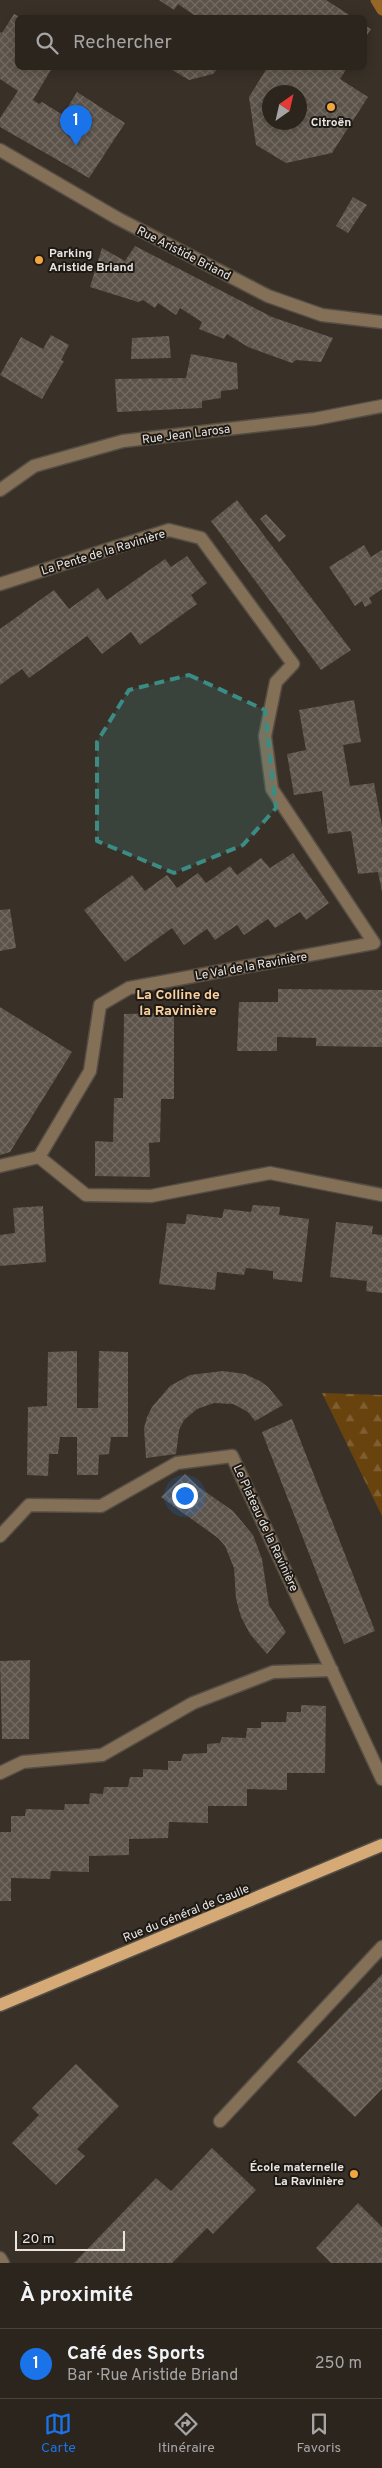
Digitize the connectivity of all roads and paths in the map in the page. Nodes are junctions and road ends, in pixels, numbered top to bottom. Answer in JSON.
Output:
{"nodes":[{"id":1,"x":0,"y":150,"type":"edge"},
{"id":2,"x":382,"y":322,"type":"edge"},
{"id":3,"x":382,"y":406,"type":"edge"},
{"id":4,"x":0,"y":490,"type":"edge"},
{"id":5,"x":0,"y":584,"type":"edge"},
{"id":6,"x":293,"y":664,"type":"joint"},
{"id":7,"x":378,"y":945,"type":"edge"},
{"id":8,"x":39,"y":1157,"type":"junction"},
{"id":9,"x":0,"y":1166,"type":"edge"},
{"id":10,"x":382,"y":1195,"type":"edge"},
{"id":11,"x":0,"y":1536,"type":"edge"},
{"id":12,"x":332,"y":1670,"type":"junction"},
{"id":13,"x":0,"y":1774,"type":"edge"},
{"id":14,"x":382,"y":1779,"type":"edge"},
{"id":15,"x":382,"y":1845,"type":"edge"},
{"id":16,"x":382,"y":1947,"type":"edge"},
{"id":17,"x":0,"y":2005,"type":"edge"},
{"id":18,"x":220,"y":2120,"type":"dead end"},
{"id":19,"x":0,"y":2258,"type":"edge"},
{"id":20,"x":3,"y":2263,"type":"edge"}],
"edges":[{"from":1,"to":2,"type":"street","name":"Rue Aristide Briand"},
{"from":3,"to":4,"type":"street","name":"Rue Jean Larosa"},
{"from":5,"to":6,"type":"street","name":"La Pente de la Ravinière"},
{"from":6,"to":7,"type":"street","name":"Le Val de la Ravinière"},
{"from":7,"to":8,"type":"street","name":"Le Val de la Ravinière"},
{"from":8,"to":9,"type":"street"},
{"from":8,"to":10,"type":"street"},
{"from":11,"to":12,"type":"street","name":"Le Plateau de la Ravinière"},
{"from":12,"to":13,"type":"street"},
{"from":12,"to":14,"type":"street","name":"Le Plateau de la Ravinière"},
{"from":15,"to":17,"type":"main road","name":"Rue du Général de Gaulle"},
{"from":16,"to":18,"type":"street"},
{"from":19,"to":20,"type":"street"}]}
